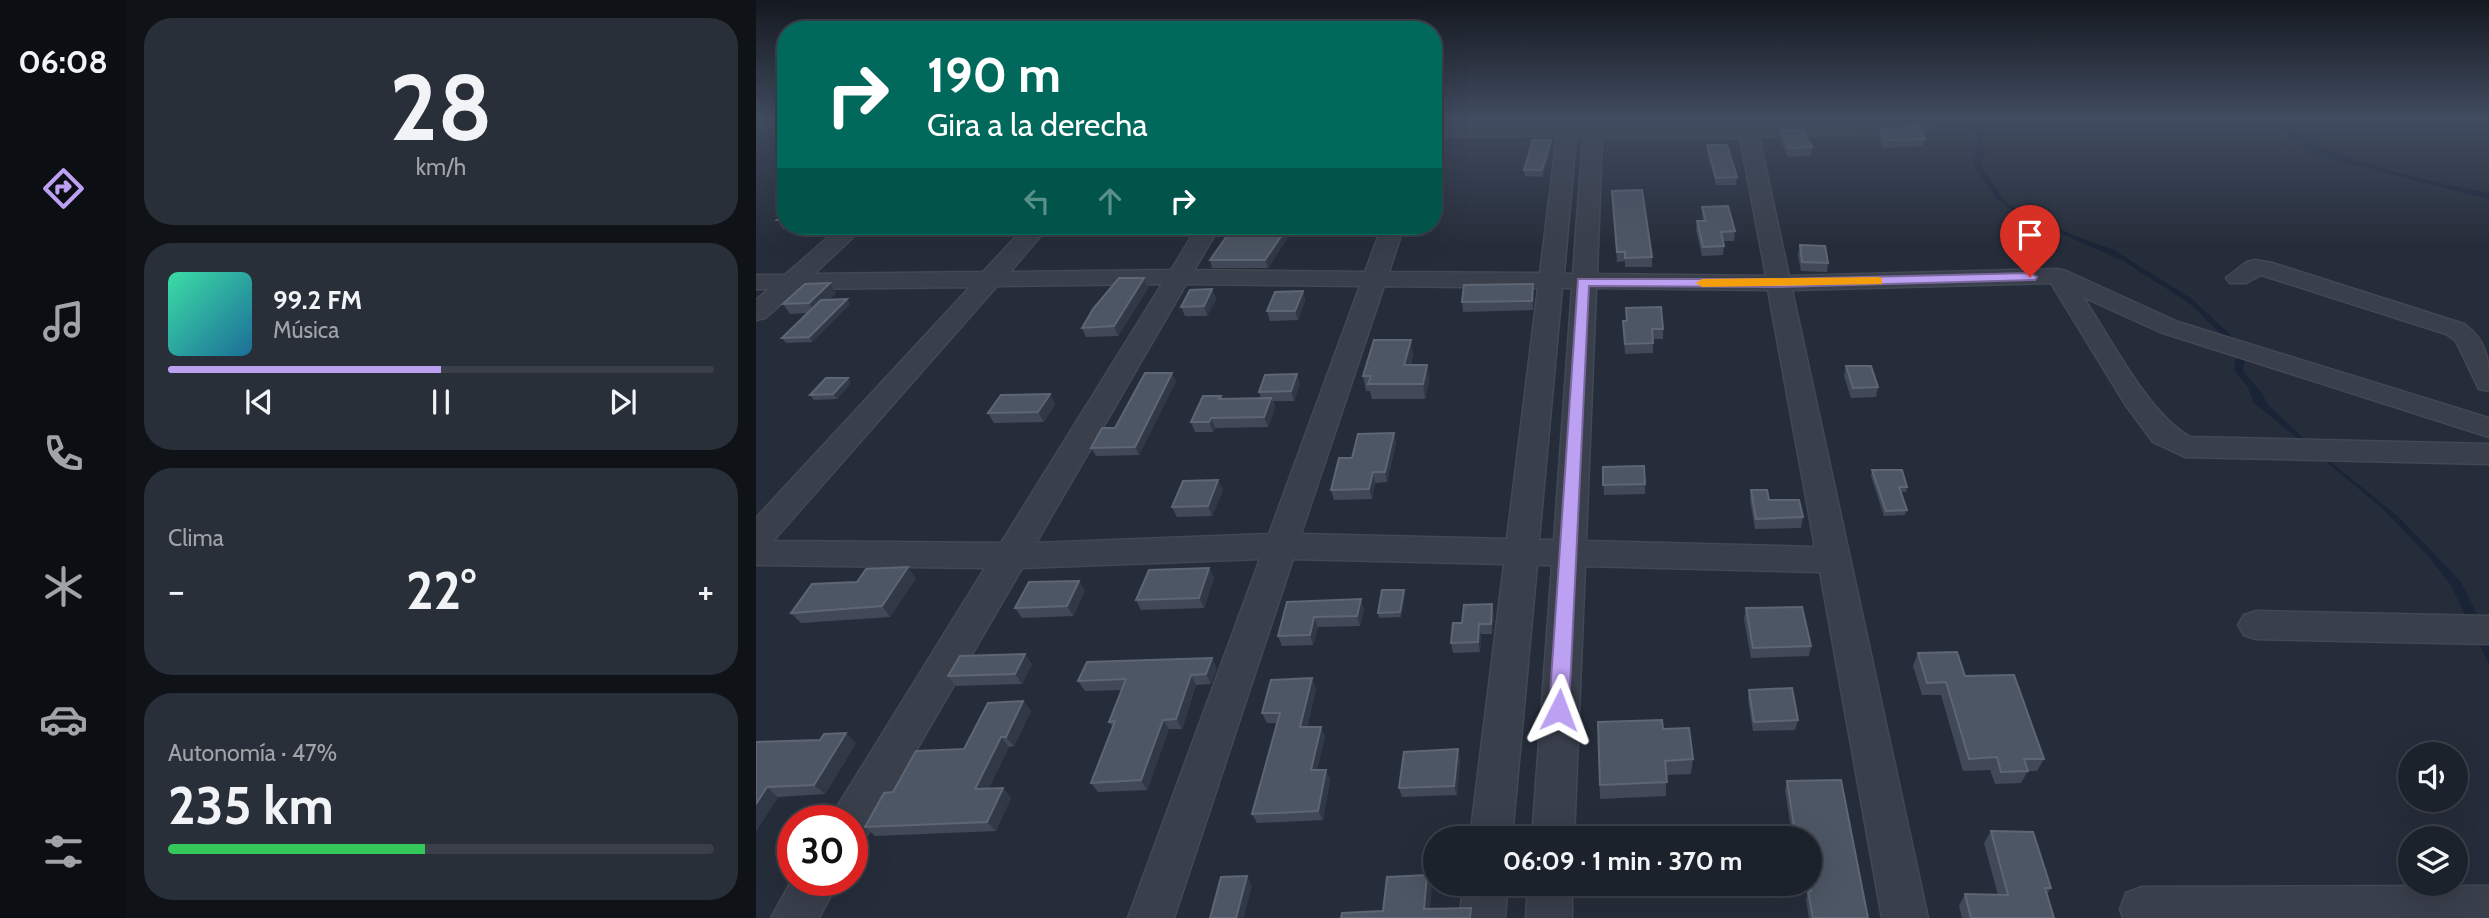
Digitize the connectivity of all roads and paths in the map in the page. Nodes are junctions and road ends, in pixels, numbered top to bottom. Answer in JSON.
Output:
{"nodes":[{"id":1,"x":1577,"y":161,"type":"edge"},
{"id":2,"x":1584,"y":161,"type":"edge"},
{"id":3,"x":1754,"y":161,"type":"edge"},
{"id":4,"x":844,"y":235,"type":"edge"},
{"id":5,"x":1030,"y":235,"type":"edge"},
{"id":6,"x":1204,"y":235,"type":"edge"},
{"id":7,"x":1390,"y":235,"type":"edge"},
{"id":8,"x":1179,"y":276,"type":"junction"},
{"id":9,"x":2058,"y":276,"type":"junction"},
{"id":10,"x":2238,"y":278,"type":"dead end"},
{"id":11,"x":990,"y":279,"type":"junction"},
{"id":12,"x":1373,"y":279,"type":"junction"},
{"id":13,"x":756,"y":282,"type":"edge"},
{"id":14,"x":791,"y":282,"type":"junction"},
{"id":15,"x":1550,"y":282,"type":"junction"},
{"id":16,"x":1583,"y":282,"type":"junction"},
{"id":17,"x":1779,"y":283,"type":"junction"},
{"id":18,"x":756,"y":313,"type":"edge"},
{"id":19,"x":2489,"y":383,"type":"edge"},
{"id":20,"x":2489,"y":428,"type":"edge"},
{"id":21,"x":2489,"y":454,"type":"edge"},
{"id":22,"x":756,"y":539,"type":"edge"},
{"id":23,"x":1282,"y":546,"type":"junction"},
{"id":24,"x":756,"y":553,"type":"edge"},
{"id":25,"x":1521,"y":554,"type":"junction"},
{"id":26,"x":1567,"y":555,"type":"junction"},
{"id":27,"x":1012,"y":556,"type":"junction"},
{"id":28,"x":1834,"y":560,"type":"junction"},
{"id":29,"x":2256,"y":625,"type":"dead end"},
{"id":30,"x":2489,"y":630,"type":"edge"},
{"id":31,"x":862,"y":805,"type":"edge"},
{"id":32,"x":1492,"y":826,"type":"edge"},
{"id":33,"x":1554,"y":826,"type":"edge"},
{"id":34,"x":807,"y":896,"type":"edge"},
{"id":35,"x":1485,"y":896,"type":"edge"},
{"id":36,"x":1550,"y":896,"type":"edge"},
{"id":37,"x":2489,"y":908,"type":"edge"},
{"id":38,"x":2142,"y":909,"type":"dead end"},
{"id":39,"x":794,"y":918,"type":"edge"},
{"id":40,"x":1151,"y":918,"type":"edge"},
{"id":41,"x":1482,"y":918,"type":"edge"},
{"id":42,"x":1549,"y":918,"type":"edge"},
{"id":43,"x":1905,"y":918,"type":"edge"}],
"edges":[{"from":1,"to":15,"type":"street"},
{"from":2,"to":16,"type":"street"},
{"from":3,"to":17,"type":"street"},
{"from":4,"to":14,"type":"street"},
{"from":5,"to":11,"type":"street"},
{"from":6,"to":8,"type":"street"},
{"from":7,"to":12,"type":"street"},
{"from":8,"to":11,"type":"street"},
{"from":8,"to":12,"type":"street"},
{"from":8,"to":27,"type":"street"},
{"from":9,"to":17,"type":"street"},
{"from":9,"to":20,"type":"street"},
{"from":9,"to":21,"type":"street"},
{"from":10,"to":19,"type":"street"},
{"from":11,"to":14,"type":"street"},
{"from":11,"to":22,"type":"street"},
{"from":12,"to":15,"type":"street"},
{"from":12,"to":23,"type":"street"},
{"from":13,"to":14,"type":"street"},
{"from":14,"to":18,"type":"street"},
{"from":15,"to":16,"type":"street"},
{"from":15,"to":25,"type":"street"},
{"from":16,"to":17,"type":"street"},
{"from":16,"to":26,"type":"street"},
{"from":17,"to":28,"type":"street"},
{"from":23,"to":25,"type":"street"},
{"from":23,"to":27,"type":"street"},
{"from":23,"to":40,"type":"street"},
{"from":24,"to":27,"type":"street"},
{"from":25,"to":26,"type":"street"},
{"from":25,"to":32,"type":"street"},
{"from":26,"to":28,"type":"street"},
{"from":26,"to":33,"type":"street"},
{"from":27,"to":31,"type":"street"},
{"from":28,"to":43,"type":"street"},
{"from":29,"to":30,"type":"street"},
{"from":34,"to":39,"type":"street"},
{"from":35,"to":41,"type":"street"},
{"from":36,"to":42,"type":"street"},
{"from":37,"to":38,"type":"street"}]}
